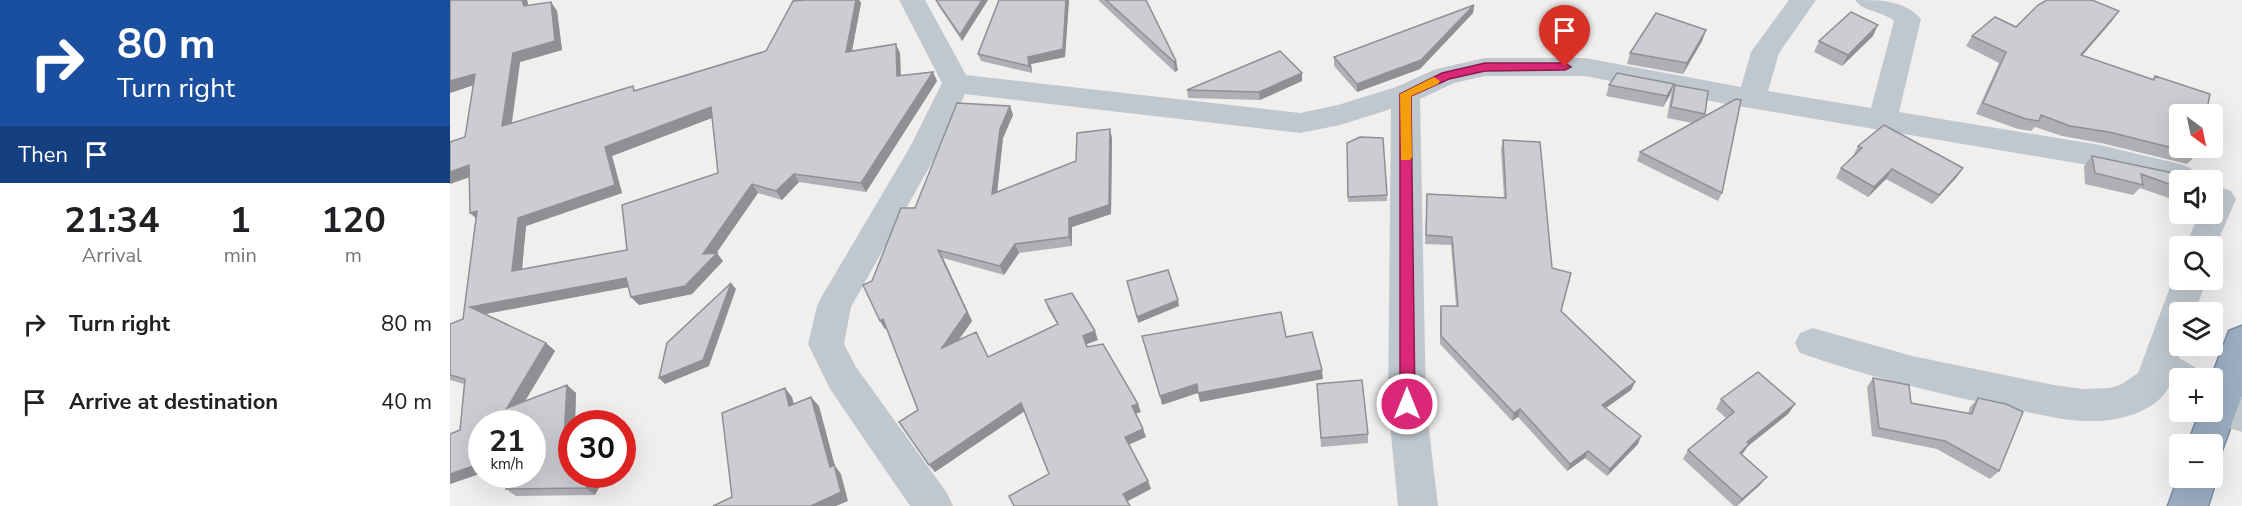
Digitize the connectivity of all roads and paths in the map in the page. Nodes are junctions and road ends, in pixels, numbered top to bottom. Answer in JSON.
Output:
{"nodes":[{"id":1,"x":912,"y":0,"type":"edge"},
{"id":2,"x":1803,"y":0,"type":"edge"},
{"id":3,"x":1868,"y":0,"type":"edge"},
{"id":4,"x":956,"y":83,"type":"junction"},
{"id":5,"x":1406,"y":94,"type":"junction"},
{"id":6,"x":1752,"y":98,"type":"junction"},
{"id":7,"x":1883,"y":119,"type":"junction"},
{"id":8,"x":2169,"y":171,"type":"edge"},
{"id":9,"x":2225,"y":200,"type":"edge"},
{"id":10,"x":2207,"y":236,"type":"edge"},
{"id":11,"x":2188,"y":290,"type":"edge"},
{"id":12,"x":2242,"y":341,"type":"edge"},
{"id":13,"x":1813,"y":344,"type":"dead end"},
{"id":14,"x":2171,"y":368,"type":"edge"},
{"id":15,"x":2169,"y":372,"type":"edge"},
{"id":16,"x":2225,"y":405,"type":"edge"},
{"id":17,"x":2212,"y":434,"type":"edge"},
{"id":18,"x":2194,"y":488,"type":"edge"},
{"id":19,"x":933,"y":506,"type":"edge"},
{"id":20,"x":1418,"y":506,"type":"edge"},
{"id":21,"x":2188,"y":506,"type":"edge"}],
"edges":[{"from":1,"to":4,"type":"street"},
{"from":2,"to":6,"type":"street"},
{"from":3,"to":7,"type":"street"},
{"from":4,"to":5,"type":"street"},
{"from":4,"to":19,"type":"street"},
{"from":5,"to":6,"type":"street"},
{"from":5,"to":20,"type":"street"},
{"from":6,"to":7,"type":"street"},
{"from":7,"to":8,"type":"street"},
{"from":9,"to":10,"type":"street"},
{"from":11,"to":14,"type":"street"},
{"from":12,"to":16,"type":"highway"},
{"from":13,"to":15,"type":"street"},
{"from":16,"to":17,"type":"highway"},
{"from":18,"to":21,"type":"highway"}]}
